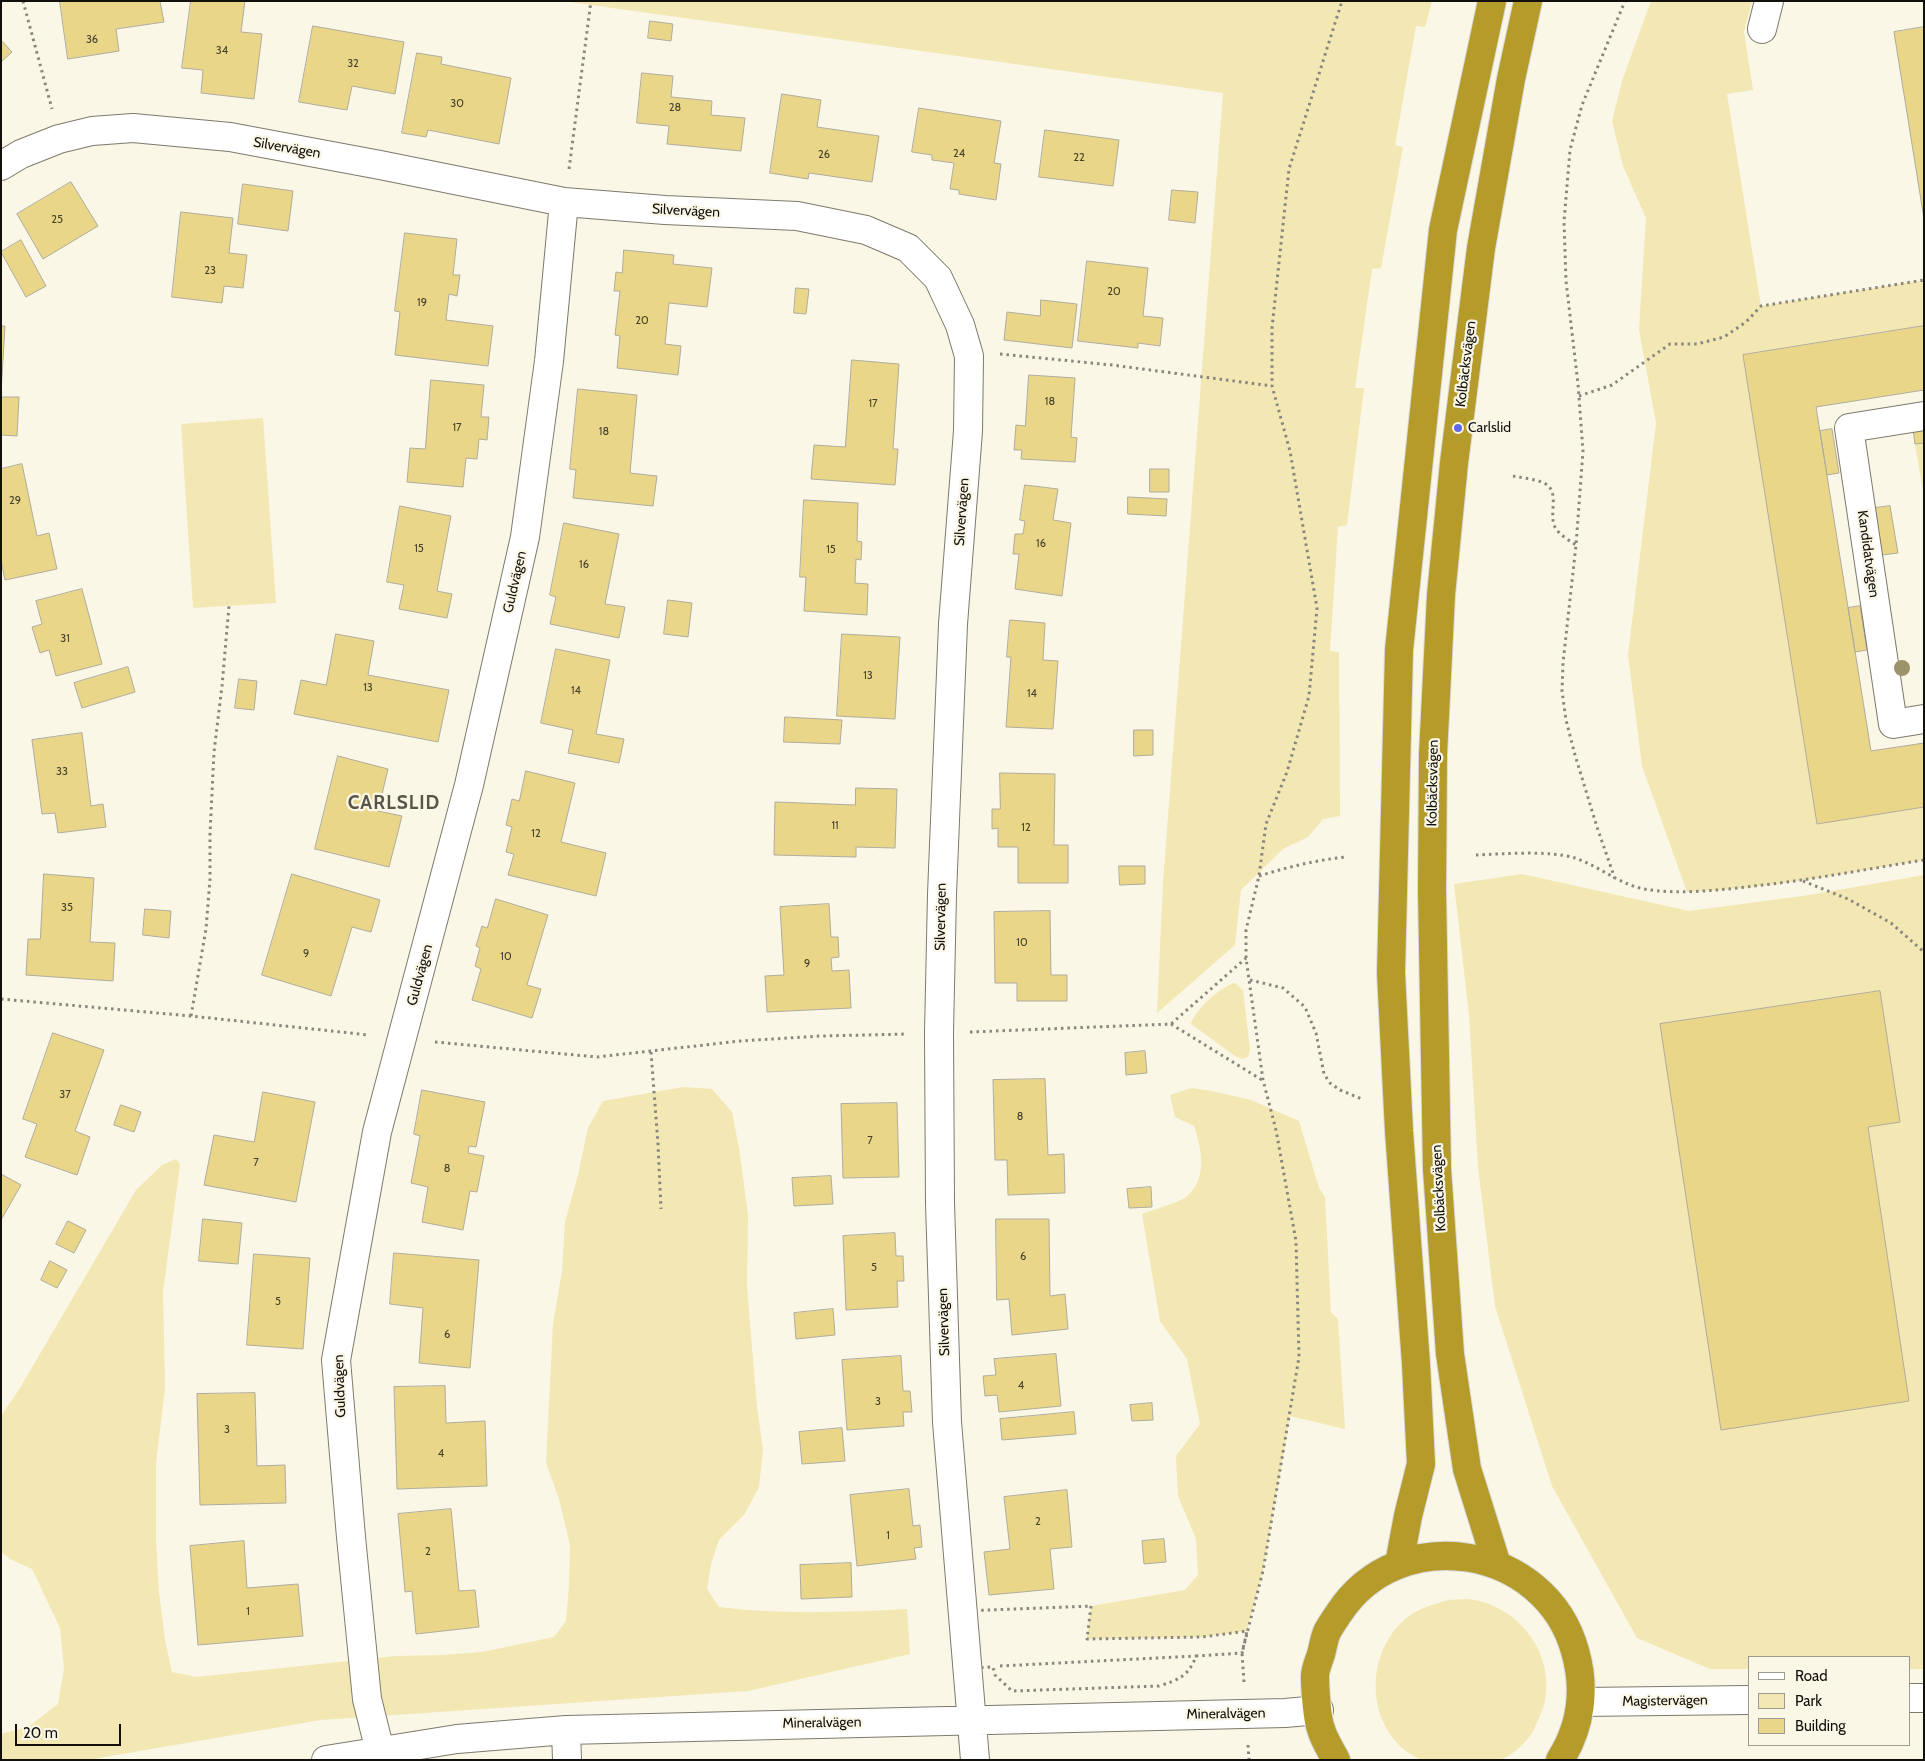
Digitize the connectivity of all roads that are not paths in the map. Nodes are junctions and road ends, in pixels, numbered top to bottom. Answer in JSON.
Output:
{"nodes":[{"id":1,"x":1492,"y":1,"type":"edge"},
{"id":2,"x":1528,"y":1,"type":"edge"},
{"id":3,"x":1769,"y":1,"type":"edge"},
{"id":4,"x":1762,"y":29,"type":"dead end"},
{"id":5,"x":1,"y":166,"type":"edge"},
{"id":6,"x":564,"y":202,"type":"junction"},
{"id":7,"x":1924,"y":416,"type":"edge"},
{"id":8,"x":1924,"y":719,"type":"edge"},
{"id":9,"x":1399,"y":1564,"type":"junction"},
{"id":10,"x":1497,"y":1565,"type":"junction"},
{"id":11,"x":963,"y":1611,"type":"road end"},
{"id":12,"x":980,"y":1668,"type":"road end"},
{"id":13,"x":1910,"y":1698,"type":"edge"},
{"id":14,"x":1924,"y":1698,"type":"edge"},
{"id":15,"x":1748,"y":1700,"type":"edge"},
{"id":16,"x":1581,"y":1702,"type":"junction"},
{"id":17,"x":1319,"y":1710,"type":"junction"},
{"id":18,"x":972,"y":1720,"type":"junction"},
{"id":19,"x":566,"y":1730,"type":"junction"},
{"id":20,"x":380,"y":1751,"type":"junction"},
{"id":21,"x":326,"y":1760,"type":"edge"},
{"id":22,"x":567,"y":1760,"type":"edge"},
{"id":23,"x":975,"y":1760,"type":"edge"},
{"id":24,"x":1336,"y":1760,"type":"edge"},
{"id":25,"x":1560,"y":1760,"type":"edge"}],
"edges":[{"from":1,"to":9,"type":"highway"},
{"from":2,"to":10,"type":"highway","name":"Kolbäcksvägen"},
{"from":3,"to":4,"type":"street"},
{"from":5,"to":6,"type":"street","name":"Silvervägen"},
{"from":6,"to":11,"type":"street","name":"Silvervägen"},
{"from":6,"to":20,"type":"street","name":"Guldvägen"},
{"from":7,"to":8,"type":"street","name":"Kandidatvägen"},
{"from":9,"to":10,"type":"highway"},
{"from":9,"to":17,"type":"highway"},
{"from":10,"to":16,"type":"highway"},
{"from":12,"to":18,"type":"street"},
{"from":13,"to":14,"type":"street"},
{"from":15,"to":16,"type":"street","name":"Magistervägen"},
{"from":16,"to":25,"type":"highway"},
{"from":17,"to":18,"type":"street","name":"Mineralvägen"},
{"from":17,"to":24,"type":"highway"},
{"from":18,"to":19,"type":"street","name":"Mineralvägen"},
{"from":18,"to":23,"type":"street"},
{"from":19,"to":20,"type":"street","name":"Mineralvägen"},
{"from":19,"to":22,"type":"street"},
{"from":20,"to":21,"type":"street","name":"Mineralvägen"}]}
